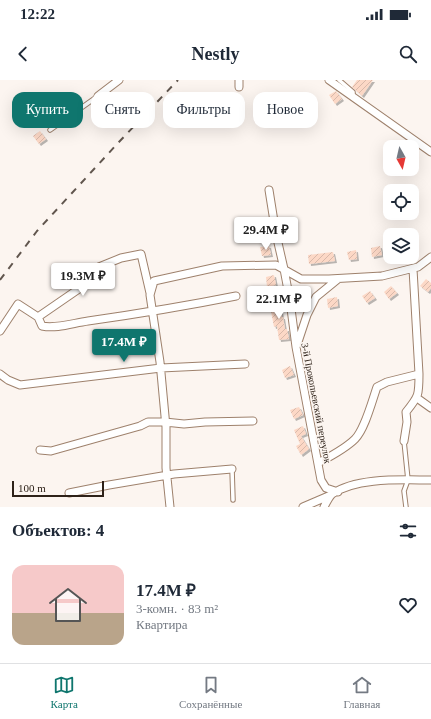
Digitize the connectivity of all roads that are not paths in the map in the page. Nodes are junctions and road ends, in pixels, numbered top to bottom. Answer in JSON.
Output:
{"nodes":[{"id":1,"x":119,"y":80,"type":"edge"},
{"id":2,"x":329,"y":80,"type":"edge"},
{"id":3,"x":339,"y":80,"type":"edge"},
{"id":4,"x":103,"y":92,"type":"edge"},
{"id":5,"x":353,"y":97,"type":"junction"},
{"id":6,"x":91,"y":101,"type":"edge"},
{"id":7,"x":50,"y":130,"type":"dead end"},
{"id":8,"x":431,"y":152,"type":"edge"},
{"id":9,"x":269,"y":190,"type":"dead end"},
{"id":10,"x":431,"y":258,"type":"edge"},
{"id":11,"x":284,"y":269,"type":"junction"},
{"id":12,"x":413,"y":269,"type":"junction"},
{"id":13,"x":338,"y":279,"type":"junction"},
{"id":14,"x":150,"y":295,"type":"junction"},
{"id":15,"x":236,"y":296,"type":"dead end"},
{"id":16,"x":153,"y":312,"type":"junction"},
{"id":17,"x":38,"y":317,"type":"junction"},
{"id":18,"x":0,"y":331,"type":"edge"},
{"id":19,"x":296,"y":347,"type":"junction"},
{"id":20,"x":246,"y":364,"type":"dead end"},
{"id":21,"x":161,"y":368,"type":"junction"},
{"id":22,"x":0,"y":374,"type":"edge"},
{"id":23,"x":419,"y":374,"type":"junction"},
{"id":24,"x":417,"y":398,"type":"junction"},
{"id":25,"x":431,"y":408,"type":"edge"},
{"id":26,"x":253,"y":421,"type":"dead end"},
{"id":27,"x":165,"y":422,"type":"junction"},
{"id":28,"x":404,"y":441,"type":"joint"},
{"id":29,"x":40,"y":450,"type":"dead end"},
{"id":30,"x":318,"y":463,"type":"junction"},
{"id":31,"x":232,"y":468,"type":"joint"},
{"id":32,"x":167,"y":476,"type":"junction"},
{"id":33,"x":408,"y":480,"type":"junction"},
{"id":34,"x":431,"y":480,"type":"edge"},
{"id":35,"x":69,"y":493,"type":"dead end"},
{"id":36,"x":335,"y":493,"type":"junction"},
{"id":37,"x":234,"y":500,"type":"dead end"},
{"id":38,"x":170,"y":507,"type":"edge"},
{"id":39,"x":303,"y":507,"type":"edge"},
{"id":40,"x":324,"y":507,"type":"edge"},
{"id":41,"x":406,"y":507,"type":"edge"}],
"edges":[{"from":1,"to":4,"type":"street"},
{"from":2,"to":5,"type":"street"},
{"from":3,"to":5,"type":"lane"},
{"from":5,"to":8,"type":"street"},
{"from":6,"to":7,"type":"lane"},
{"from":9,"to":11,"type":"street","name":"3-й Прокопьевский переулок"},
{"from":10,"to":12,"type":"street"},
{"from":11,"to":13,"type":"street"},
{"from":11,"to":14,"type":"street"},
{"from":11,"to":19,"type":"street","name":"3-й Прокопьевский переулок"},
{"from":12,"to":13,"type":"street"},
{"from":12,"to":23,"type":"street"},
{"from":13,"to":19,"type":"street"},
{"from":14,"to":16,"type":"street"},
{"from":14,"to":17,"type":"street"},
{"from":15,"to":16,"type":"street"},
{"from":16,"to":17,"type":"street"},
{"from":16,"to":21,"type":"street"},
{"from":17,"to":18,"type":"street"},
{"from":19,"to":30,"type":"street","name":"3-й Прокопьевский переулок"},
{"from":20,"to":21,"type":"street"},
{"from":21,"to":22,"type":"street"},
{"from":21,"to":27,"type":"street"},
{"from":23,"to":24,"type":"street"},
{"from":23,"to":30,"type":"street"},
{"from":24,"to":25,"type":"street"},
{"from":24,"to":28,"type":"street"},
{"from":26,"to":27,"type":"street"},
{"from":27,"to":29,"type":"street"},
{"from":27,"to":32,"type":"street"},
{"from":28,"to":33,"type":"lane"},
{"from":30,"to":36,"type":"street","name":"3-й Прокопьевский переулок"},
{"from":31,"to":32,"type":"street"},
{"from":31,"to":37,"type":"lane"},
{"from":32,"to":35,"type":"street"},
{"from":32,"to":38,"type":"street"},
{"from":33,"to":34,"type":"street"},
{"from":33,"to":36,"type":"street"},
{"from":33,"to":41,"type":"lane"},
{"from":36,"to":39,"type":"street"},
{"from":36,"to":40,"type":"street"}]}
